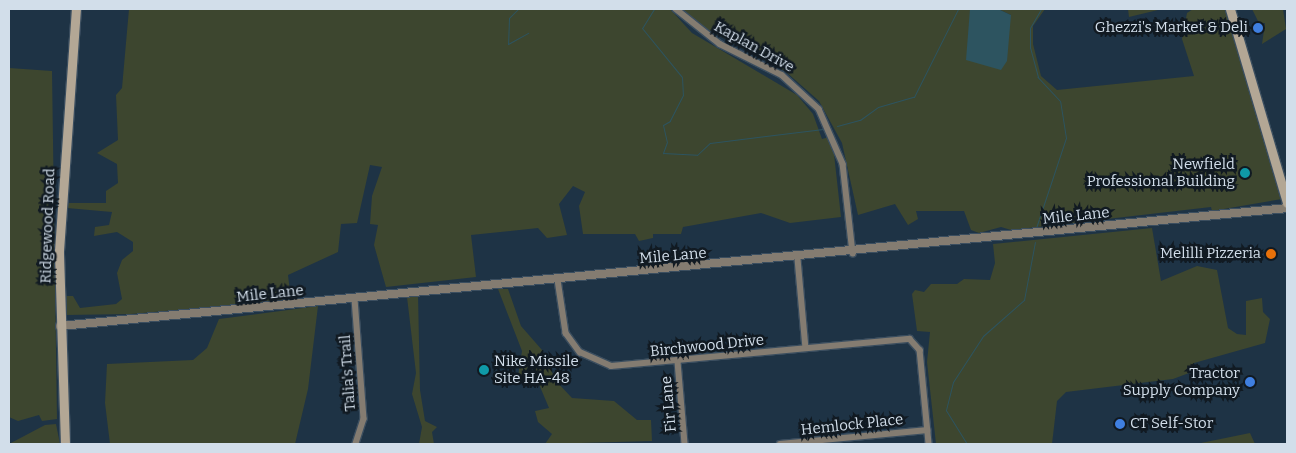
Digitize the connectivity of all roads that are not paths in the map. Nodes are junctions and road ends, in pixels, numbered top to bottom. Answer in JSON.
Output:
{"nodes":[{"id":1,"x":76,"y":9,"type":"edge"},
{"id":2,"x":676,"y":9,"type":"edge"},
{"id":3,"x":1230,"y":9,"type":"edge"},
{"id":4,"x":1287,"y":202,"type":"edge"},
{"id":5,"x":1287,"y":208,"type":"edge"},
{"id":6,"x":853,"y":253,"type":"junction"},
{"id":7,"x":798,"y":259,"type":"junction"},
{"id":8,"x":558,"y":280,"type":"junction"},
{"id":9,"x":355,"y":298,"type":"junction"},
{"id":10,"x":60,"y":326,"type":"junction"},
{"id":11,"x":806,"y":348,"type":"junction"},
{"id":12,"x":678,"y":362,"type":"junction"},
{"id":13,"x":927,"y":430,"type":"junction"},
{"id":14,"x":65,"y":444,"type":"edge"},
{"id":15,"x":356,"y":444,"type":"edge"},
{"id":16,"x":685,"y":444,"type":"edge"},
{"id":17,"x":780,"y":444,"type":"edge"},
{"id":18,"x":928,"y":444,"type":"edge"}],
"edges":[{"from":1,"to":10,"type":"main road","name":"Ridgewood Road"},
{"from":2,"to":6,"type":"street","name":"Kaplan Drive"},
{"from":3,"to":4,"type":"main road"},
{"from":5,"to":6,"type":"street","name":"Mile Lane"},
{"from":6,"to":7,"type":"street","name":"Mile Lane"},
{"from":7,"to":8,"type":"street","name":"Mile Lane"},
{"from":7,"to":11,"type":"street"},
{"from":8,"to":9,"type":"street","name":"Mile Lane"},
{"from":8,"to":12,"type":"street","name":"Birchwood Drive"},
{"from":9,"to":10,"type":"street","name":"Mile Lane"},
{"from":9,"to":15,"type":"street","name":"Talia's Trail"},
{"from":10,"to":14,"type":"main road","name":"Ridgewood Road"},
{"from":11,"to":12,"type":"street","name":"Birchwood Drive"},
{"from":11,"to":13,"type":"street","name":"Birchwood Drive"},
{"from":12,"to":16,"type":"street","name":"Fir Lane"},
{"from":13,"to":17,"type":"street","name":"Hemlock Place"},
{"from":13,"to":18,"type":"street"}]}
